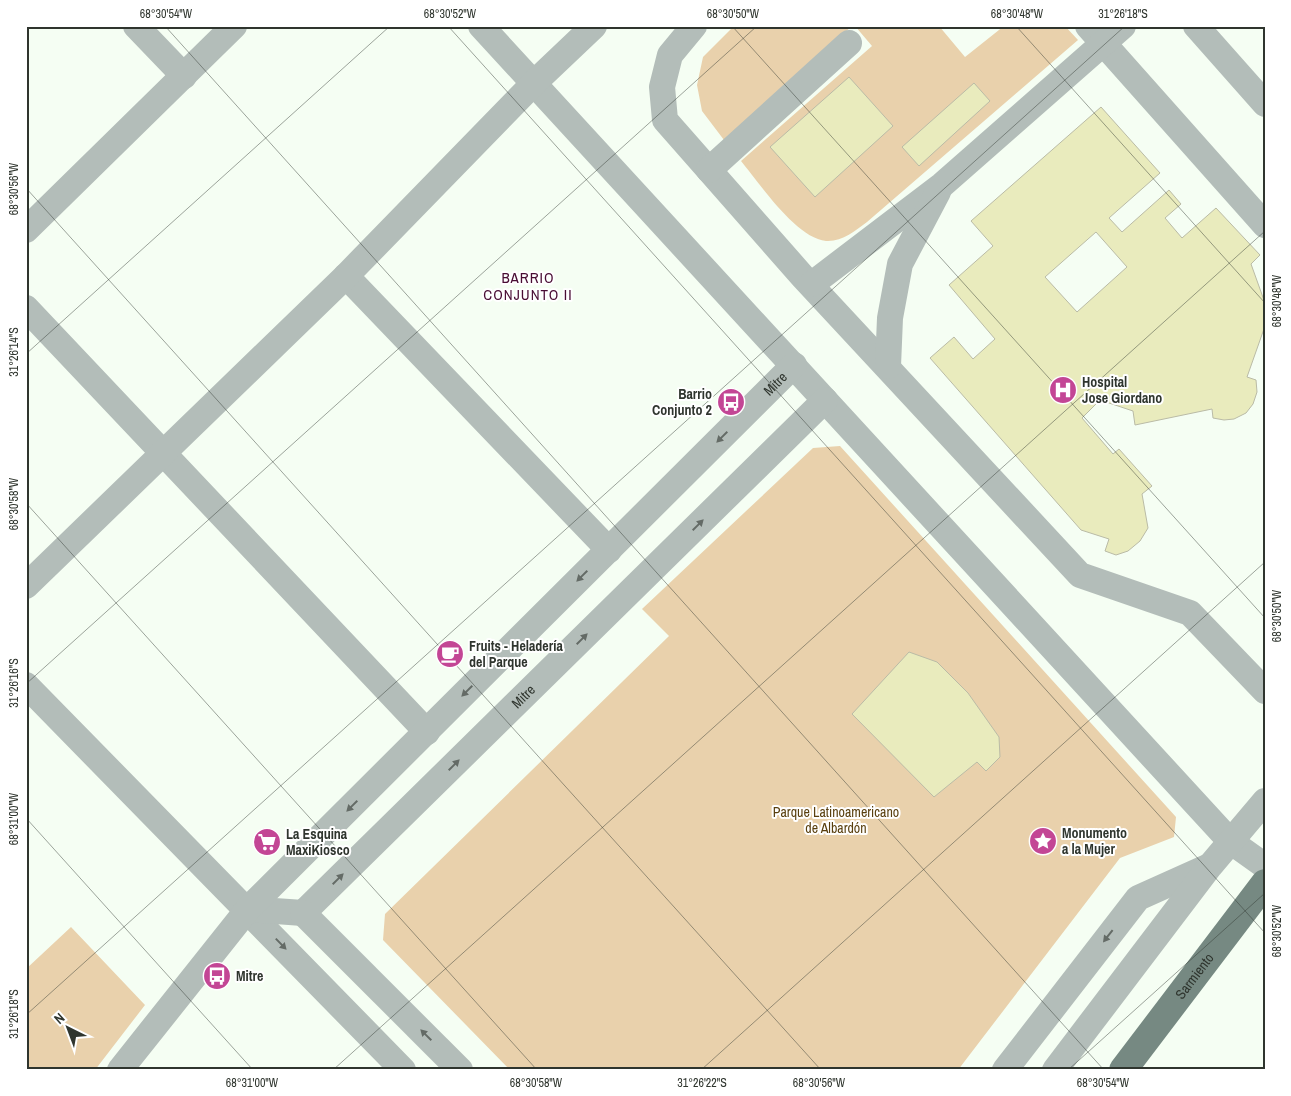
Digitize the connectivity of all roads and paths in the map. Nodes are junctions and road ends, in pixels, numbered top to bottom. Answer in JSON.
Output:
{"nodes":[{"id":1,"x":136,"y":26,"type":"edge"},
{"id":2,"x":234,"y":26,"type":"edge"},
{"id":3,"x":481,"y":26,"type":"edge"},
{"id":4,"x":594,"y":26,"type":"edge"},
{"id":5,"x":694,"y":26,"type":"edge"},
{"id":6,"x":1123,"y":26,"type":"edge"},
{"id":7,"x":1196,"y":26,"type":"edge"},
{"id":8,"x":1096,"y":35,"type":"edge"},
{"id":9,"x":849,"y":43,"type":"dead end"},
{"id":10,"x":184,"y":76,"type":"junction"},
{"id":11,"x":535,"y":82,"type":"junction"},
{"id":12,"x":1265,"y":104,"type":"edge"},
{"id":13,"x":709,"y":170,"type":"junction"},
{"id":14,"x":942,"y":185,"type":"junction"},
{"id":15,"x":1265,"y":225,"type":"edge"},
{"id":16,"x":26,"y":230,"type":"edge"},
{"id":17,"x":346,"y":276,"type":"junction"},
{"id":18,"x":812,"y":284,"type":"junction"},
{"id":19,"x":26,"y":308,"type":"edge"},
{"id":20,"x":794,"y":365,"type":"junction"},
{"id":21,"x":888,"y":366,"type":"junction"},
{"id":22,"x":825,"y":400,"type":"junction"},
{"id":23,"x":163,"y":453,"type":"junction"},
{"id":24,"x":608,"y":550,"type":"junction"},
{"id":25,"x":26,"y":586,"type":"edge"},
{"id":26,"x":26,"y":685,"type":"edge"},
{"id":27,"x":1265,"y":691,"type":"edge"},
{"id":28,"x":426,"y":732,"type":"junction"},
{"id":29,"x":1265,"y":800,"type":"edge"},
{"id":30,"x":1230,"y":841,"type":"junction"},
{"id":31,"x":1210,"y":866,"type":"junction"},
{"id":32,"x":1265,"y":866,"type":"edge"},
{"id":33,"x":1265,"y":882,"type":"edge"},
{"id":34,"x":248,"y":909,"type":"junction"},
{"id":35,"x":303,"y":913,"type":"junction"},
{"id":36,"x":120,"y":1070,"type":"edge"},
{"id":37,"x":403,"y":1070,"type":"edge"},
{"id":38,"x":460,"y":1070,"type":"edge"},
{"id":39,"x":1005,"y":1070,"type":"edge"},
{"id":40,"x":1055,"y":1070,"type":"edge"},
{"id":41,"x":1123,"y":1070,"type":"edge"}],
"edges":[{"from":1,"to":10,"type":"street"},
{"from":2,"to":10,"type":"street"},
{"from":3,"to":11,"type":"street"},
{"from":4,"to":11,"type":"street"},
{"from":5,"to":13,"type":"street"},
{"from":6,"to":8,"type":"street"},
{"from":7,"to":12,"type":"street"},
{"from":8,"to":14,"type":"street"},
{"from":8,"to":15,"type":"street"},
{"from":9,"to":13,"type":"street"},
{"from":10,"to":16,"type":"street"},
{"from":11,"to":17,"type":"street"},
{"from":11,"to":20,"type":"street"},
{"from":13,"to":18,"type":"street"},
{"from":14,"to":18,"type":"street"},
{"from":14,"to":21,"type":"street"},
{"from":17,"to":23,"type":"street"},
{"from":17,"to":24,"type":"street"},
{"from":18,"to":21,"type":"street"},
{"from":19,"to":23,"type":"street"},
{"from":20,"to":22,"type":"street"},
{"from":20,"to":24,"type":"street","name":"Mitre","one_way":true},
{"from":21,"to":27,"type":"street"},
{"from":22,"to":30,"type":"street"},
{"from":35,"to":22,"type":"street","name":"Mitre","one_way":true},
{"from":23,"to":25,"type":"street"},
{"from":23,"to":28,"type":"street"},
{"from":24,"to":28,"type":"street","name":"Mitre","one_way":true},
{"from":26,"to":34,"type":"street"},
{"from":28,"to":34,"type":"street","name":"Mitre","one_way":true},
{"from":29,"to":30,"type":"street"},
{"from":30,"to":31,"type":"street"},
{"from":30,"to":32,"type":"street"},
{"from":31,"to":39,"type":"street","one_way":true},
{"from":31,"to":40,"type":"street"},
{"from":33,"to":41,"type":"main road","name":"Sarmiento"},
{"from":34,"to":35,"type":"street"},
{"from":34,"to":36,"type":"street","name":"Mitre"},
{"from":34,"to":37,"type":"street","one_way":true},
{"from":38,"to":35,"type":"street","one_way":true}]}
